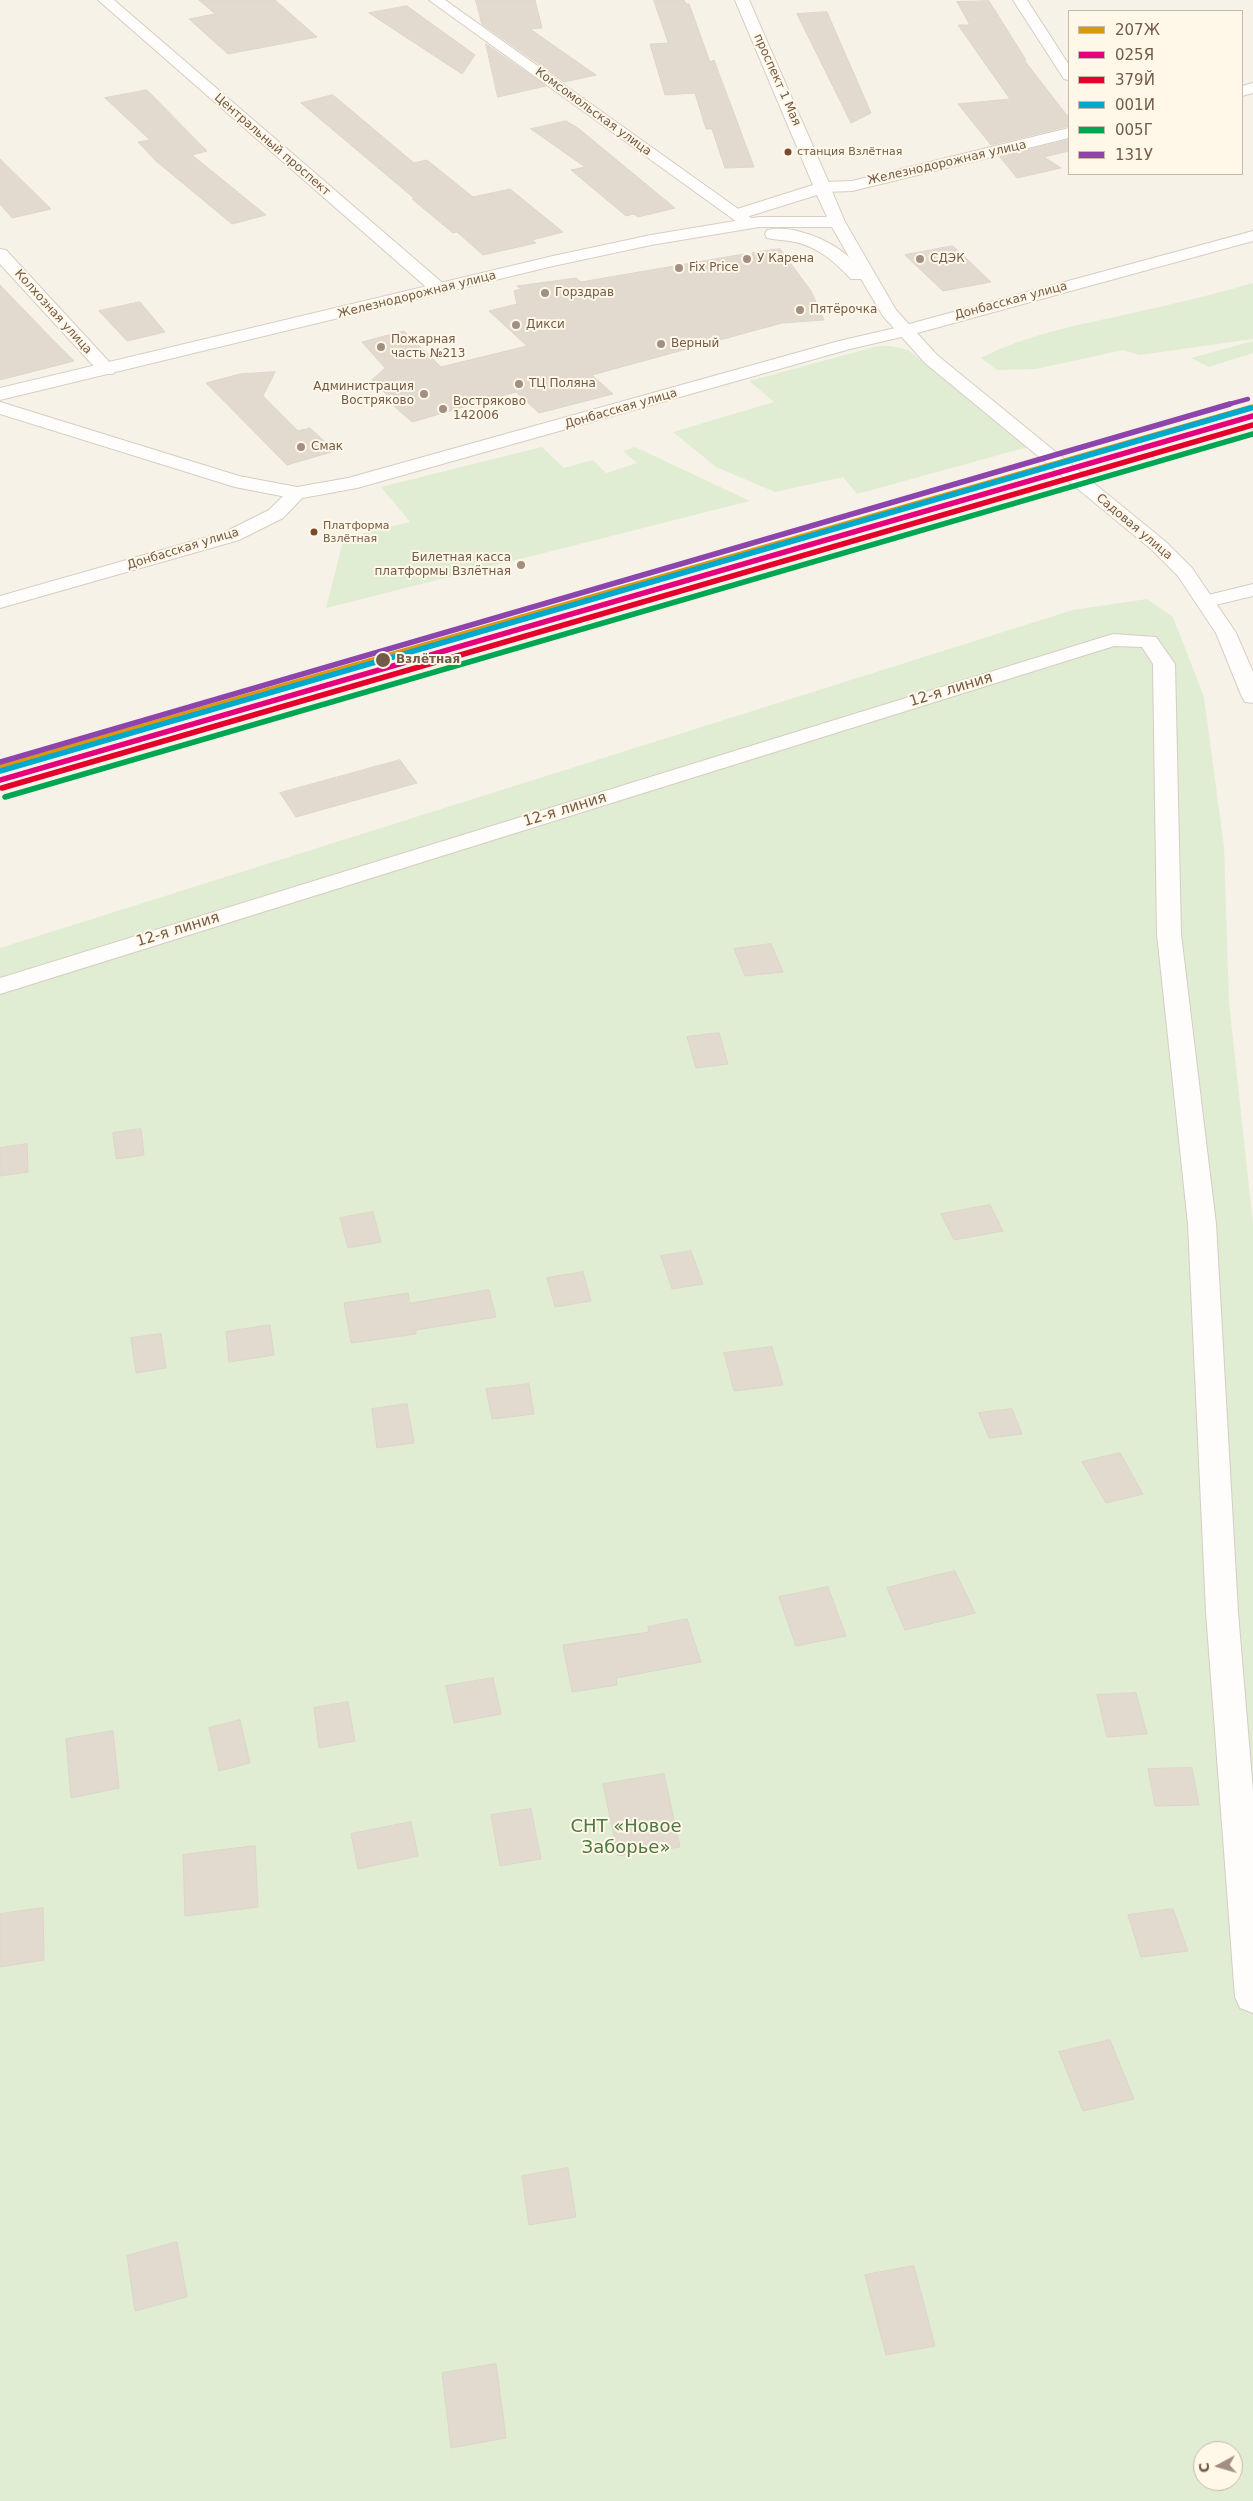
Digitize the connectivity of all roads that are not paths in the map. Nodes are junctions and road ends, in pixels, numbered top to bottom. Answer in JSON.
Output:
{"nodes":[{"id":1,"x":105,"y":0,"type":"edge"},
{"id":2,"x":436,"y":0,"type":"edge"},
{"id":3,"x":742,"y":0,"type":"edge"},
{"id":4,"x":1020,"y":0,"type":"edge"},
{"id":5,"x":454,"y":7,"type":"edge"},
{"id":6,"x":1068,"y":74,"type":"edge"},
{"id":7,"x":1068,"y":134,"type":"edge"},
{"id":8,"x":824,"y":187,"type":"junction"},
{"id":9,"x":743,"y":219,"type":"junction"},
{"id":10,"x":837,"y":222,"type":"junction"},
{"id":11,"x":1253,"y":236,"type":"edge"},
{"id":12,"x":602,"y":251,"type":"junction"},
{"id":13,"x":0,"y":254,"type":"edge"},
{"id":14,"x":439,"y":289,"type":"junction"},
{"id":15,"x":889,"y":312,"type":"junction"},
{"id":16,"x":904,"y":331,"type":"junction"},
{"id":17,"x":106,"y":370,"type":"junction"},
{"id":18,"x":0,"y":394,"type":"edge"},
{"id":19,"x":0,"y":408,"type":"edge"},
{"id":20,"x":297,"y":493,"type":"junction"},
{"id":21,"x":1253,"y":590,"type":"edge"},
{"id":22,"x":1207,"y":601,"type":"junction"},
{"id":23,"x":0,"y":602,"type":"edge"},
{"id":24,"x":1253,"y":698,"type":"edge"},
{"id":25,"x":0,"y":986,"type":"edge"},
{"id":26,"x":1253,"y":1997,"type":"edge"}],
"edges":[{"from":1,"to":14,"type":"street","name":"Центральный проспект"},
{"from":2,"to":5,"type":"street","name":"Комсомольская улица"},
{"from":3,"to":8,"type":"street","name":"проспект 1 Мая"},
{"from":4,"to":6,"type":"street"},
{"from":5,"to":9,"type":"street","name":"Комсомольская улица"},
{"from":7,"to":8,"type":"street","name":"Железнодорожная улица"},
{"from":8,"to":9,"type":"street","name":"Железнодорожная улица"},
{"from":8,"to":10,"type":"street","name":"проспект 1 Мая"},
{"from":9,"to":10,"type":"street","name":"Железнодорожная улица"},
{"from":9,"to":12,"type":"street","name":"Железнодорожная улица"},
{"from":10,"to":15,"type":"street","name":"проспект 1 Мая"},
{"from":11,"to":16,"type":"street","name":"Донбасская улица"},
{"from":12,"to":14,"type":"street","name":"Железнодорожная улица"},
{"from":12,"to":15,"type":"street"},
{"from":13,"to":17,"type":"street","name":"Колхозная улица"},
{"from":14,"to":17,"type":"street","name":"Железнодорожная улица"},
{"from":15,"to":16,"type":"street","name":"Садовая улица"},
{"from":16,"to":20,"type":"street","name":"Донбасская улица"},
{"from":16,"to":22,"type":"street","name":"Садовая улица"},
{"from":17,"to":18,"type":"street","name":"Железнодорожная улица"},
{"from":19,"to":20,"type":"street"},
{"from":20,"to":23,"type":"street","name":"Донбасская улица"},
{"from":21,"to":22,"type":"street"},
{"from":22,"to":24,"type":"street","name":"Садовая улица"},
{"from":25,"to":26,"type":"street","name":"12-я линия"}]}
